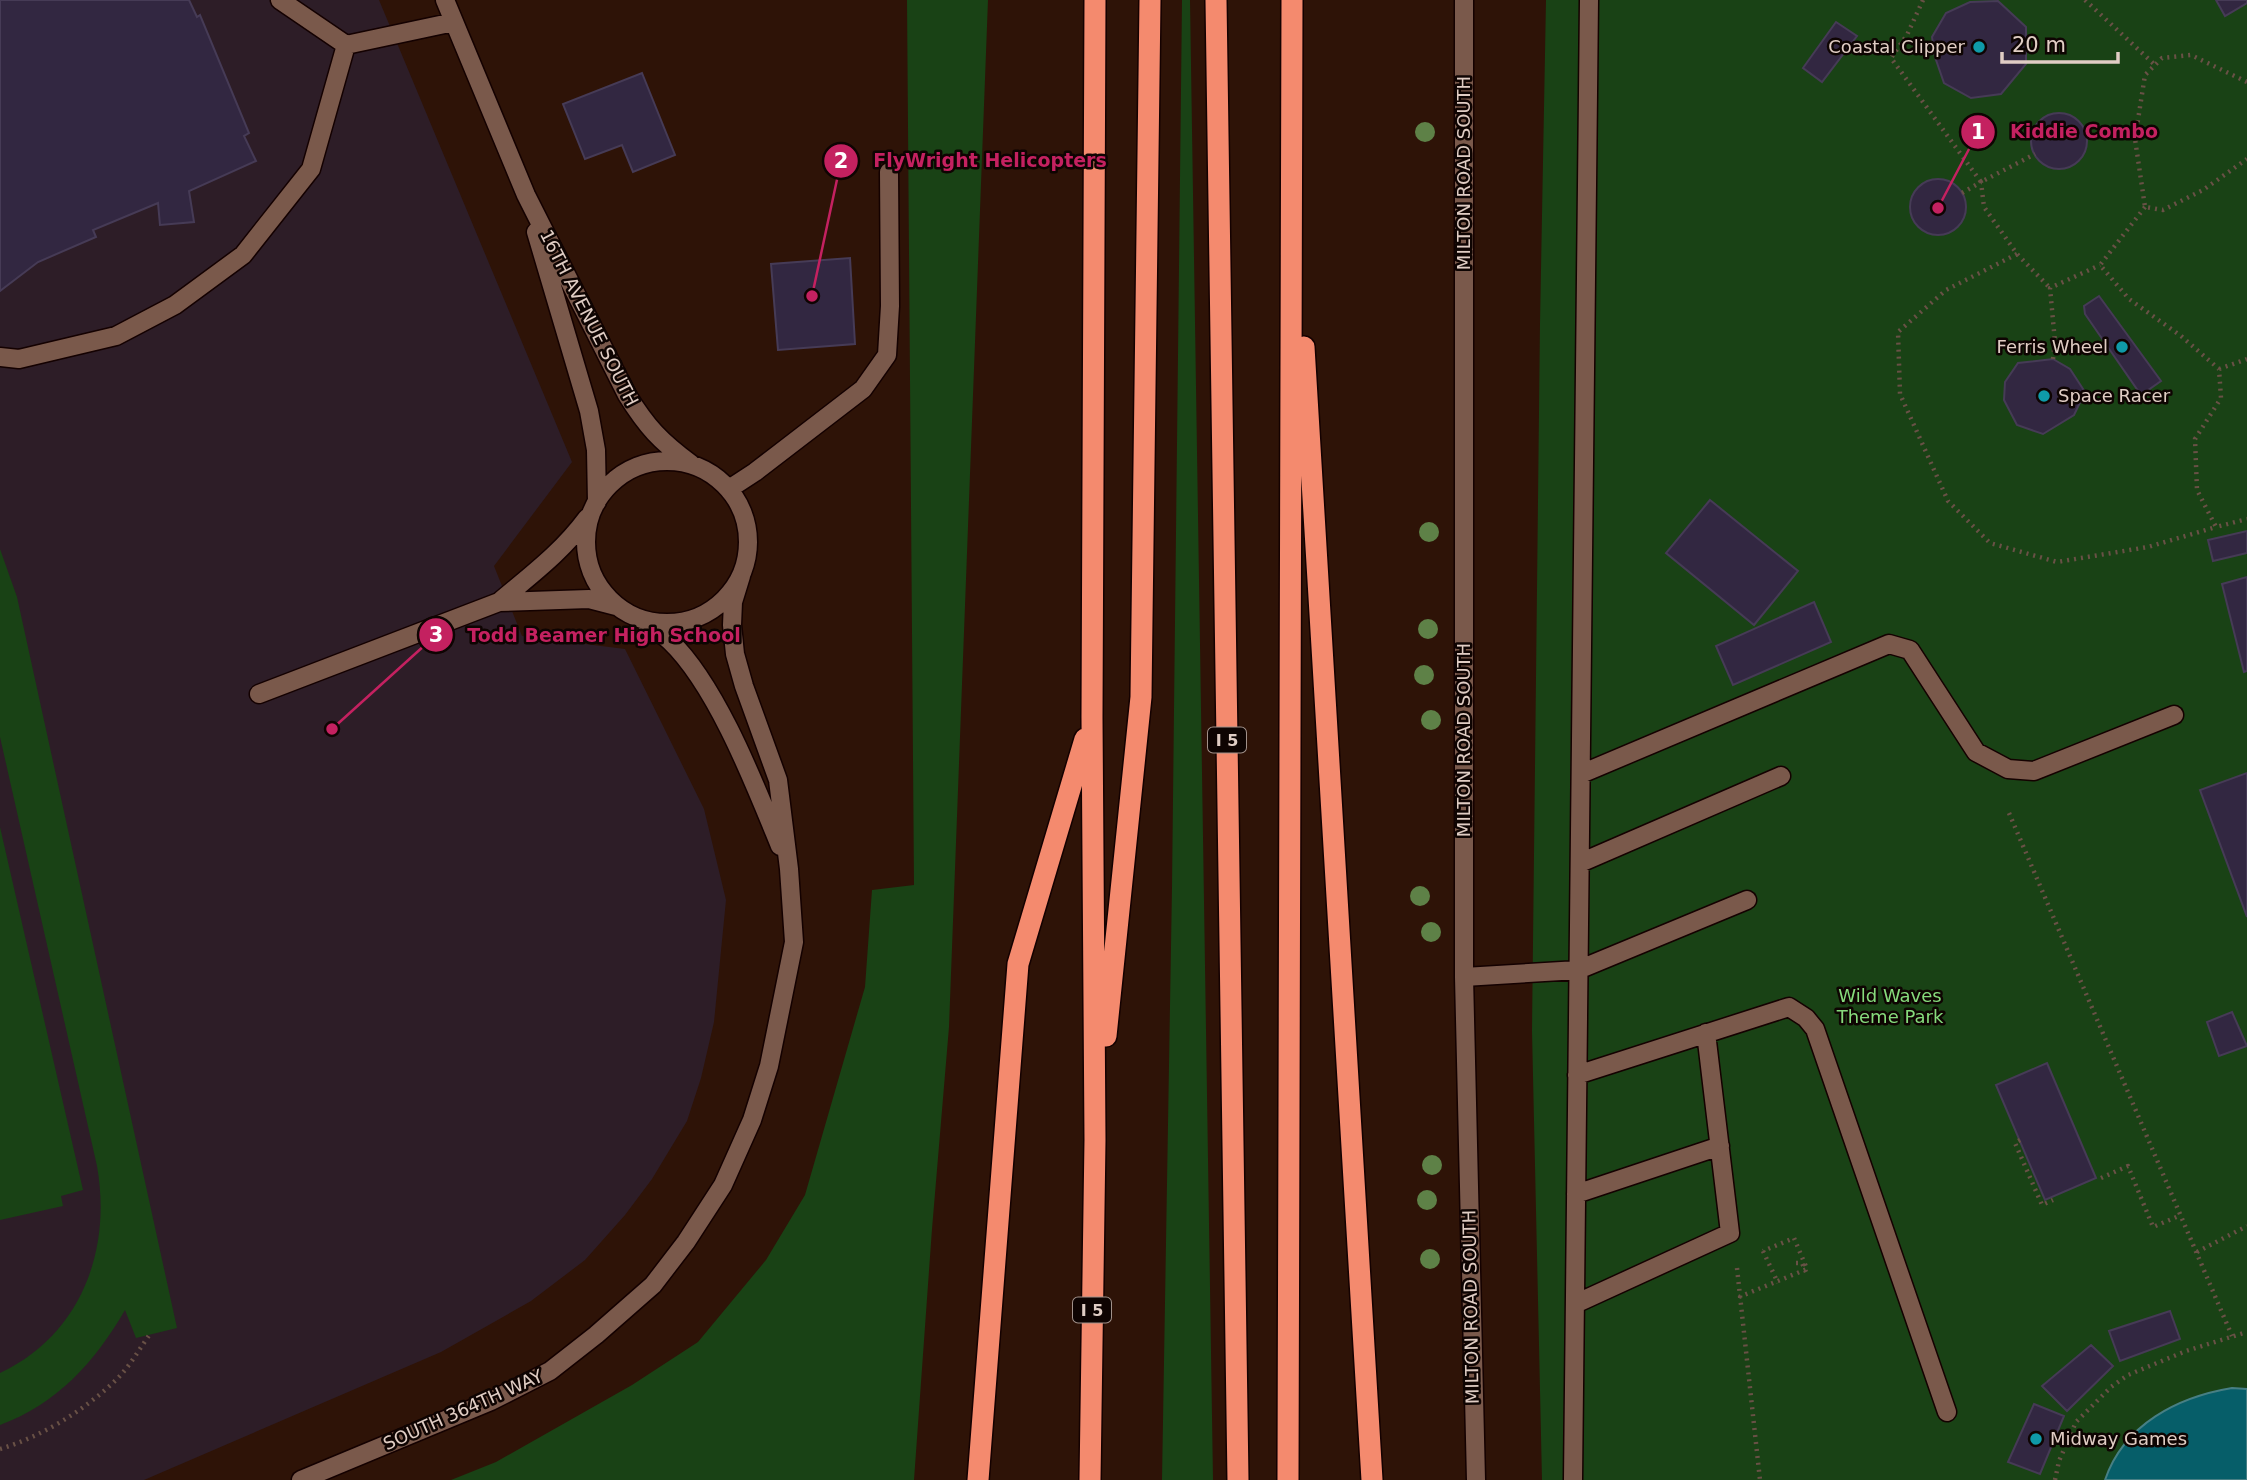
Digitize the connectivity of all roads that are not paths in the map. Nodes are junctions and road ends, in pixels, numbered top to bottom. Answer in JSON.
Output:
{"nodes":[{"id":1,"x":280,"y":0,"type":"edge"},
{"id":2,"x":444,"y":0,"type":"edge"},
{"id":3,"x":1095,"y":0,"type":"edge"},
{"id":4,"x":1150,"y":0,"type":"edge"},
{"id":5,"x":1216,"y":0,"type":"edge"},
{"id":6,"x":1292,"y":0,"type":"edge"},
{"id":7,"x":1464,"y":0,"type":"edge"},
{"id":8,"x":1589,"y":0,"type":"edge"},
{"id":9,"x":454,"y":22,"type":"junction"},
{"id":10,"x":346,"y":45,"type":"junction"},
{"id":11,"x":1292,"y":138,"type":"junction"},
{"id":12,"x":889,"y":172,"type":"dead end"},
{"id":13,"x":526,"y":195,"type":"junction"},
{"id":14,"x":0,"y":357,"type":"edge"},
{"id":15,"x":691,"y":464,"type":"junction"},
{"id":16,"x":729,"y":489,"type":"junction"},
{"id":17,"x":594,"y":507,"type":"junction"},
{"id":18,"x":741,"y":576,"type":"junction"},
{"id":19,"x":499,"y":602,"type":"junction"},
{"id":20,"x":616,"y":606,"type":"junction"},
{"id":21,"x":642,"y":620,"type":"junction"},
{"id":22,"x":259,"y":694,"type":"dead end"},
{"id":23,"x":2174,"y":715,"type":"dead end"},
{"id":24,"x":1092,"y":717,"type":"junction"},
{"id":25,"x":1581,"y":774,"type":"junction"},
{"id":26,"x":1781,"y":776,"type":"dead end"},
{"id":27,"x":1580,"y":863,"type":"junction"},
{"id":28,"x":789,"y":869,"type":"junction"},
{"id":29,"x":1747,"y":900,"type":"dead end"},
{"id":30,"x":1578,"y":970,"type":"junction"},
{"id":31,"x":1464,"y":977,"type":"junction"},
{"id":32,"x":1706,"y":1033,"type":"junction"},
{"id":33,"x":1577,"y":1074,"type":"junction"},
{"id":34,"x":1095,"y":1140,"type":"junction"},
{"id":35,"x":1720,"y":1146,"type":"junction"},
{"id":36,"x":1576,"y":1194,"type":"junction"},
{"id":37,"x":1575,"y":1304,"type":"junction"},
{"id":38,"x":1947,"y":1412,"type":"dead end"},
{"id":39,"x":301,"y":1480,"type":"edge"},
{"id":40,"x":978,"y":1480,"type":"edge"},
{"id":41,"x":1090,"y":1480,"type":"edge"},
{"id":42,"x":1238,"y":1480,"type":"edge"},
{"id":43,"x":1288,"y":1480,"type":"edge"},
{"id":44,"x":1372,"y":1480,"type":"edge"},
{"id":45,"x":1476,"y":1480,"type":"edge"},
{"id":46,"x":1573,"y":1480,"type":"edge"}],
"edges":[{"from":1,"to":10,"type":"street"},
{"from":2,"to":9,"type":"street","name":"16TH AVENUE SOUTH"},
{"from":3,"to":24,"type":"highway","number":"I 5"},
{"from":4,"to":34,"type":"highway","number":"I 5"},
{"from":5,"to":42,"type":"highway","number":"I 5"},
{"from":6,"to":11,"type":"highway"},
{"from":7,"to":31,"type":"street","name":"MILTON ROAD SOUTH"},
{"from":8,"to":25,"type":"street"},
{"from":9,"to":10,"type":"street"},
{"from":9,"to":13,"type":"street","name":"16TH AVENUE SOUTH"},
{"from":10,"to":14,"type":"street"},
{"from":11,"to":43,"type":"highway"},
{"from":11,"to":44,"type":"highway"},
{"from":12,"to":16,"type":"street"},
{"from":13,"to":15,"type":"street","name":"16TH AVENUE SOUTH"},
{"from":13,"to":17,"type":"street","name":"16TH AVENUE SOUTH"},
{"from":15,"to":16,"type":"street"},
{"from":15,"to":17,"type":"street"},
{"from":16,"to":18,"type":"street"},
{"from":17,"to":19,"type":"street"},
{"from":17,"to":20,"type":"street"},
{"from":18,"to":21,"type":"street"},
{"from":18,"to":28,"type":"street","name":"SOUTH 364TH WAY"},
{"from":19,"to":20,"type":"street"},
{"from":19,"to":22,"type":"street"},
{"from":20,"to":21,"type":"street"},
{"from":21,"to":28,"type":"street","name":"SOUTH 364TH WAY"},
{"from":23,"to":25,"type":"street"},
{"from":24,"to":34,"type":"highway","number":"I 5"},
{"from":24,"to":40,"type":"highway"},
{"from":25,"to":27,"type":"street"},
{"from":26,"to":27,"type":"street"},
{"from":27,"to":30,"type":"street"},
{"from":28,"to":39,"type":"street","name":"SOUTH 364TH WAY"},
{"from":29,"to":30,"type":"street"},
{"from":30,"to":31,"type":"street"},
{"from":30,"to":33,"type":"street"},
{"from":31,"to":45,"type":"street","name":"MILTON ROAD SOUTH"},
{"from":32,"to":33,"type":"street"},
{"from":32,"to":35,"type":"street"},
{"from":32,"to":38,"type":"street"},
{"from":33,"to":36,"type":"street"},
{"from":34,"to":41,"type":"highway","number":"I 5"},
{"from":35,"to":36,"type":"street"},
{"from":35,"to":37,"type":"street"},
{"from":36,"to":37,"type":"street"},
{"from":37,"to":46,"type":"street"}]}
